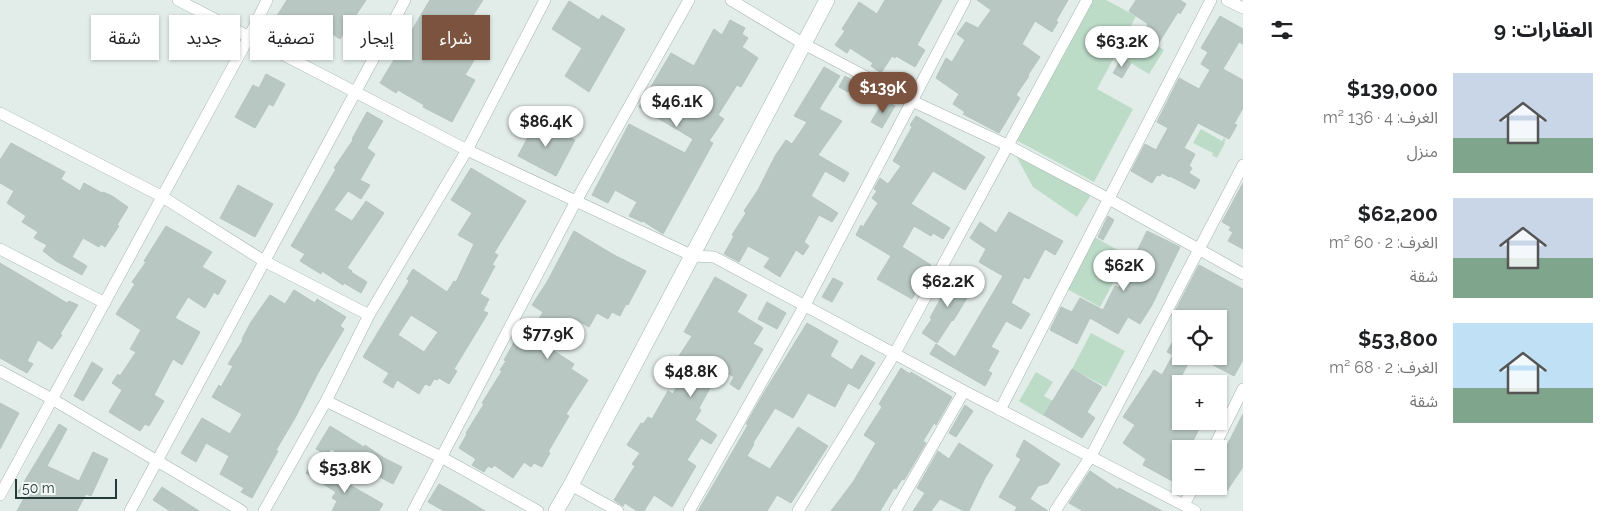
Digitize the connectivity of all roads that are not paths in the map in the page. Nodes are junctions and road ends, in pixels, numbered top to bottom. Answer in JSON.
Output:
{"nodes":[{"id":1,"x":178,"y":0,"type":"edge"},
{"id":2,"x":268,"y":0,"type":"edge"},
{"id":3,"x":405,"y":0,"type":"edge"},
{"id":4,"x":545,"y":0,"type":"edge"},
{"id":5,"x":689,"y":0,"type":"edge"},
{"id":6,"x":731,"y":0,"type":"edge"},
{"id":7,"x":827,"y":0,"type":"edge"},
{"id":8,"x":965,"y":0,"type":"edge"},
{"id":9,"x":1087,"y":0,"type":"edge"},
{"id":10,"x":1210,"y":0,"type":"edge"},
{"id":11,"x":1227,"y":0,"type":"edge"},
{"id":12,"x":1243,"y":8,"type":"edge"},
{"id":13,"x":249,"y":38,"type":"junction"},
{"id":14,"x":804,"y":44,"type":"junction"},
{"id":15,"x":356,"y":92,"type":"junction"},
{"id":16,"x":912,"y":101,"type":"junction"},
{"id":17,"x":0,"y":113,"type":"edge"},
{"id":18,"x":1007,"y":145,"type":"junction"},
{"id":19,"x":467,"y":150,"type":"junction"},
{"id":20,"x":1243,"y":165,"type":"edge"},
{"id":21,"x":161,"y":196,"type":"junction"},
{"id":22,"x":1109,"y":198,"type":"junction"},
{"id":23,"x":576,"y":201,"type":"junction"},
{"id":24,"x":0,"y":249,"type":"edge"},
{"id":25,"x":1199,"y":250,"type":"junction"},
{"id":26,"x":693,"y":256,"type":"junction"},
{"id":27,"x":264,"y":262,"type":"junction"},
{"id":28,"x":1243,"y":274,"type":"edge"},
{"id":29,"x":105,"y":303,"type":"junction"},
{"id":30,"x":805,"y":305,"type":"junction"},
{"id":31,"x":369,"y":315,"type":"junction"},
{"id":32,"x":895,"y":353,"type":"junction"},
{"id":33,"x":0,"y":371,"type":"edge"},
{"id":34,"x":1243,"y":389,"type":"edge"},
{"id":35,"x":964,"y":391,"type":"junction"},
{"id":36,"x":52,"y":399,"type":"junction"},
{"id":37,"x":326,"y":401,"type":"junction"},
{"id":38,"x":1000,"y":410,"type":"junction"},
{"id":39,"x":1218,"y":440,"type":"edge"},
{"id":40,"x":1091,"y":456,"type":"junction"},
{"id":41,"x":441,"y":457,"type":"junction"},
{"id":42,"x":157,"y":460,"type":"junction"},
{"id":43,"x":571,"y":485,"type":"junction"},
{"id":44,"x":0,"y":495,"type":"edge"},
{"id":45,"x":1189,"y":495,"type":"edge"},
{"id":46,"x":1184,"y":505,"type":"junction"},
{"id":47,"x":130,"y":511,"type":"edge"},
{"id":48,"x":242,"y":511,"type":"edge"},
{"id":49,"x":264,"y":511,"type":"edge"},
{"id":50,"x":413,"y":511,"type":"edge"},
{"id":51,"x":538,"y":511,"type":"edge"},
{"id":52,"x":556,"y":511,"type":"edge"},
{"id":53,"x":618,"y":511,"type":"edge"},
{"id":54,"x":689,"y":511,"type":"edge"},
{"id":55,"x":798,"y":511,"type":"edge"},
{"id":56,"x":895,"y":511,"type":"edge"},
{"id":57,"x":1055,"y":511,"type":"edge"},
{"id":58,"x":1196,"y":511,"type":"edge"}],
"edges":[{"from":1,"to":13,"type":"street"},
{"from":2,"to":13,"type":"street"},
{"from":3,"to":15,"type":"street"},
{"from":4,"to":19,"type":"street"},
{"from":5,"to":23,"type":"street"},
{"from":6,"to":14,"type":"street"},
{"from":7,"to":14,"type":"street"},
{"from":8,"to":16,"type":"street"},
{"from":9,"to":18,"type":"street"},
{"from":10,"to":22,"type":"street"},
{"from":11,"to":12,"type":"street"},
{"from":13,"to":15,"type":"street"},
{"from":13,"to":21,"type":"street"},
{"from":14,"to":16,"type":"street"},
{"from":14,"to":26,"type":"street"},
{"from":15,"to":19,"type":"street"},
{"from":15,"to":27,"type":"street"},
{"from":16,"to":18,"type":"street"},
{"from":16,"to":30,"type":"street"},
{"from":17,"to":21,"type":"street"},
{"from":18,"to":22,"type":"street"},
{"from":18,"to":32,"type":"street"},
{"from":19,"to":23,"type":"street"},
{"from":19,"to":31,"type":"street"},
{"from":20,"to":25,"type":"street"},
{"from":21,"to":27,"type":"street"},
{"from":21,"to":29,"type":"street"},
{"from":22,"to":25,"type":"street"},
{"from":22,"to":38,"type":"street"},
{"from":23,"to":26,"type":"street"},
{"from":23,"to":41,"type":"street"},
{"from":24,"to":29,"type":"street"},
{"from":25,"to":28,"type":"street"},
{"from":25,"to":40,"type":"street"},
{"from":26,"to":30,"type":"street"},
{"from":26,"to":43,"type":"street"},
{"from":27,"to":31,"type":"street"},
{"from":27,"to":42,"type":"street"},
{"from":29,"to":36,"type":"street"},
{"from":30,"to":32,"type":"street"},
{"from":30,"to":54,"type":"street"},
{"from":31,"to":37,"type":"street"},
{"from":32,"to":35,"type":"street"},
{"from":32,"to":55,"type":"street"},
{"from":33,"to":36,"type":"street"},
{"from":34,"to":39,"type":"street"},
{"from":35,"to":38,"type":"street"},
{"from":35,"to":56,"type":"street"},
{"from":36,"to":42,"type":"street"},
{"from":36,"to":44,"type":"street"},
{"from":37,"to":41,"type":"street"},
{"from":37,"to":49,"type":"street"},
{"from":38,"to":40,"type":"street"},
{"from":40,"to":46,"type":"street"},
{"from":40,"to":57,"type":"street"},
{"from":41,"to":50,"type":"street"},
{"from":41,"to":51,"type":"street"},
{"from":42,"to":47,"type":"street"},
{"from":42,"to":48,"type":"street"},
{"from":43,"to":52,"type":"street"},
{"from":43,"to":53,"type":"street"},
{"from":45,"to":46,"type":"street"},
{"from":46,"to":58,"type":"street"}]}
